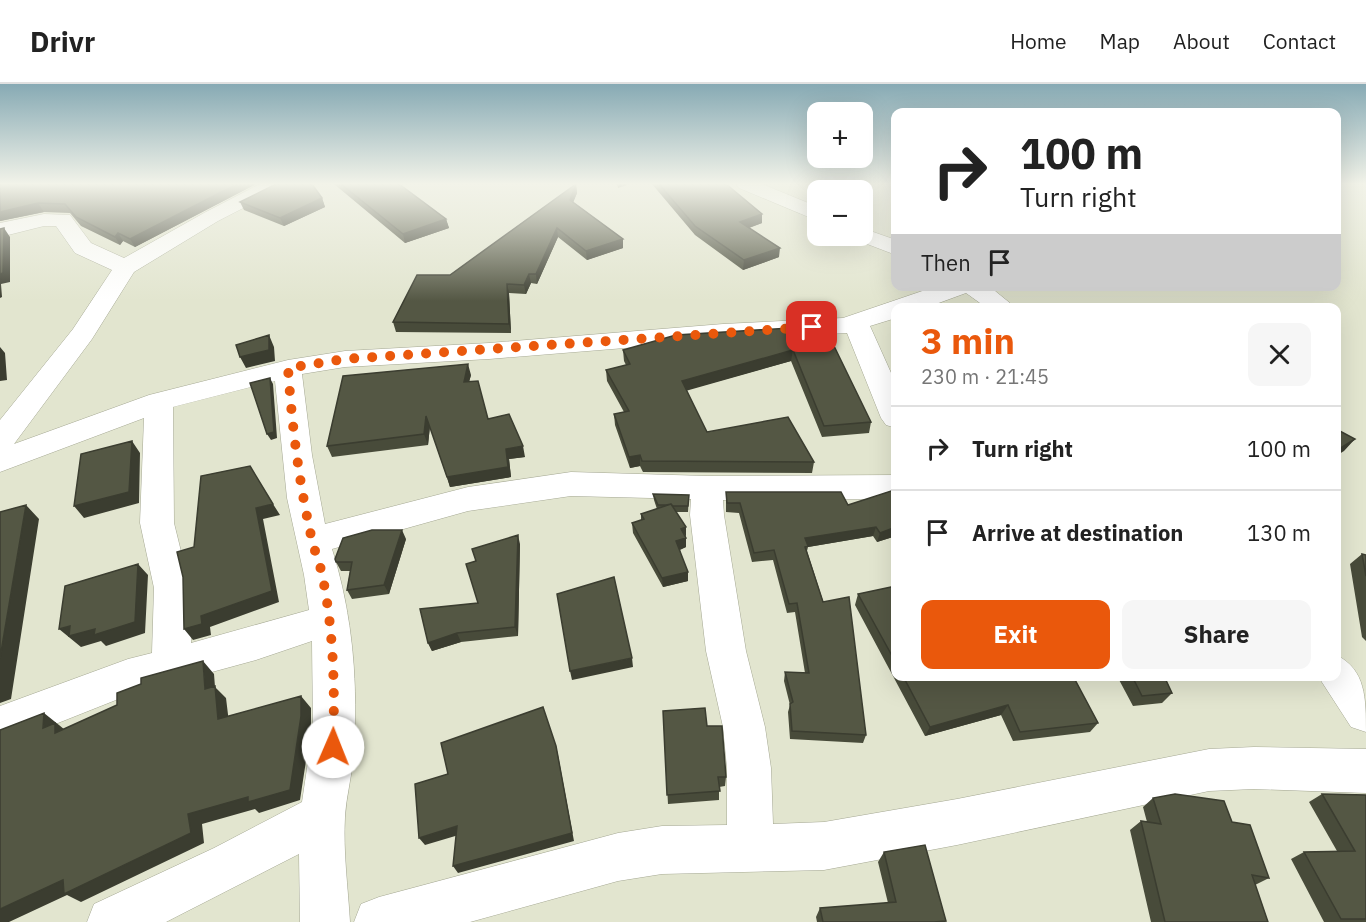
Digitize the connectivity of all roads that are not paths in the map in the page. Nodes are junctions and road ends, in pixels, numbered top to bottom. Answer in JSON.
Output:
{"nodes":[{"id":1,"x":30,"y":223,"type":"edge"},
{"id":2,"x":64,"y":223,"type":"edge"},
{"id":3,"x":200,"y":223,"type":"edge"},
{"id":4,"x":0,"y":230,"type":"edge"},
{"id":5,"x":873,"y":239,"type":"edge"},
{"id":6,"x":891,"y":247,"type":"edge"},
{"id":7,"x":125,"y":267,"type":"junction"},
{"id":8,"x":947,"y":291,"type":"edge"},
{"id":9,"x":979,"y":291,"type":"edge"},
{"id":10,"x":915,"y":303,"type":"edge"},
{"id":11,"x":997,"y":303,"type":"edge"},
{"id":12,"x":891,"y":312,"type":"edge"},
{"id":13,"x":856,"y":324,"type":"junction"},
{"id":14,"x":288,"y":368,"type":"junction"},
{"id":15,"x":159,"y":402,"type":"junction"},
{"id":16,"x":891,"y":406,"type":"edge"},
{"id":17,"x":0,"y":441,"type":"edge"},
{"id":18,"x":0,"y":461,"type":"edge"},
{"id":19,"x":891,"y":487,"type":"edge"},
{"id":20,"x":707,"y":488,"type":"junction"},
{"id":21,"x":312,"y":541,"type":"junction"},
{"id":22,"x":328,"y":620,"type":"junction"},
{"id":23,"x":171,"y":666,"type":"junction"},
{"id":24,"x":1341,"y":680,"type":"edge"},
{"id":25,"x":1366,"y":712,"type":"edge"},
{"id":26,"x":0,"y":726,"type":"edge"},
{"id":27,"x":1366,"y":771,"type":"edge"},
{"id":28,"x":322,"y":816,"type":"junction"},
{"id":29,"x":750,"y":847,"type":"junction"},
{"id":30,"x":112,"y":922,"type":"edge"},
{"id":31,"x":325,"y":922,"type":"edge"},
{"id":32,"x":379,"y":922,"type":"edge"}],
"edges":[{"from":1,"to":4,"type":"street"},
{"from":2,"to":7,"type":"street"},
{"from":3,"to":7,"type":"street"},
{"from":5,"to":6,"type":"street"},
{"from":7,"to":17,"type":"street"},
{"from":8,"to":10,"type":"street"},
{"from":9,"to":11,"type":"street"},
{"from":12,"to":13,"type":"street"},
{"from":13,"to":14,"type":"street"},
{"from":13,"to":16,"type":"street"},
{"from":14,"to":15,"type":"street"},
{"from":14,"to":21,"type":"street"},
{"from":15,"to":18,"type":"street"},
{"from":15,"to":23,"type":"street"},
{"from":19,"to":20,"type":"street"},
{"from":20,"to":21,"type":"street"},
{"from":20,"to":29,"type":"street"},
{"from":21,"to":22,"type":"street"},
{"from":22,"to":23,"type":"street"},
{"from":22,"to":28,"type":"street"},
{"from":23,"to":26,"type":"street"},
{"from":24,"to":25,"type":"street"},
{"from":27,"to":29,"type":"street"},
{"from":28,"to":30,"type":"street"},
{"from":28,"to":31,"type":"street"},
{"from":29,"to":32,"type":"street"}]}
